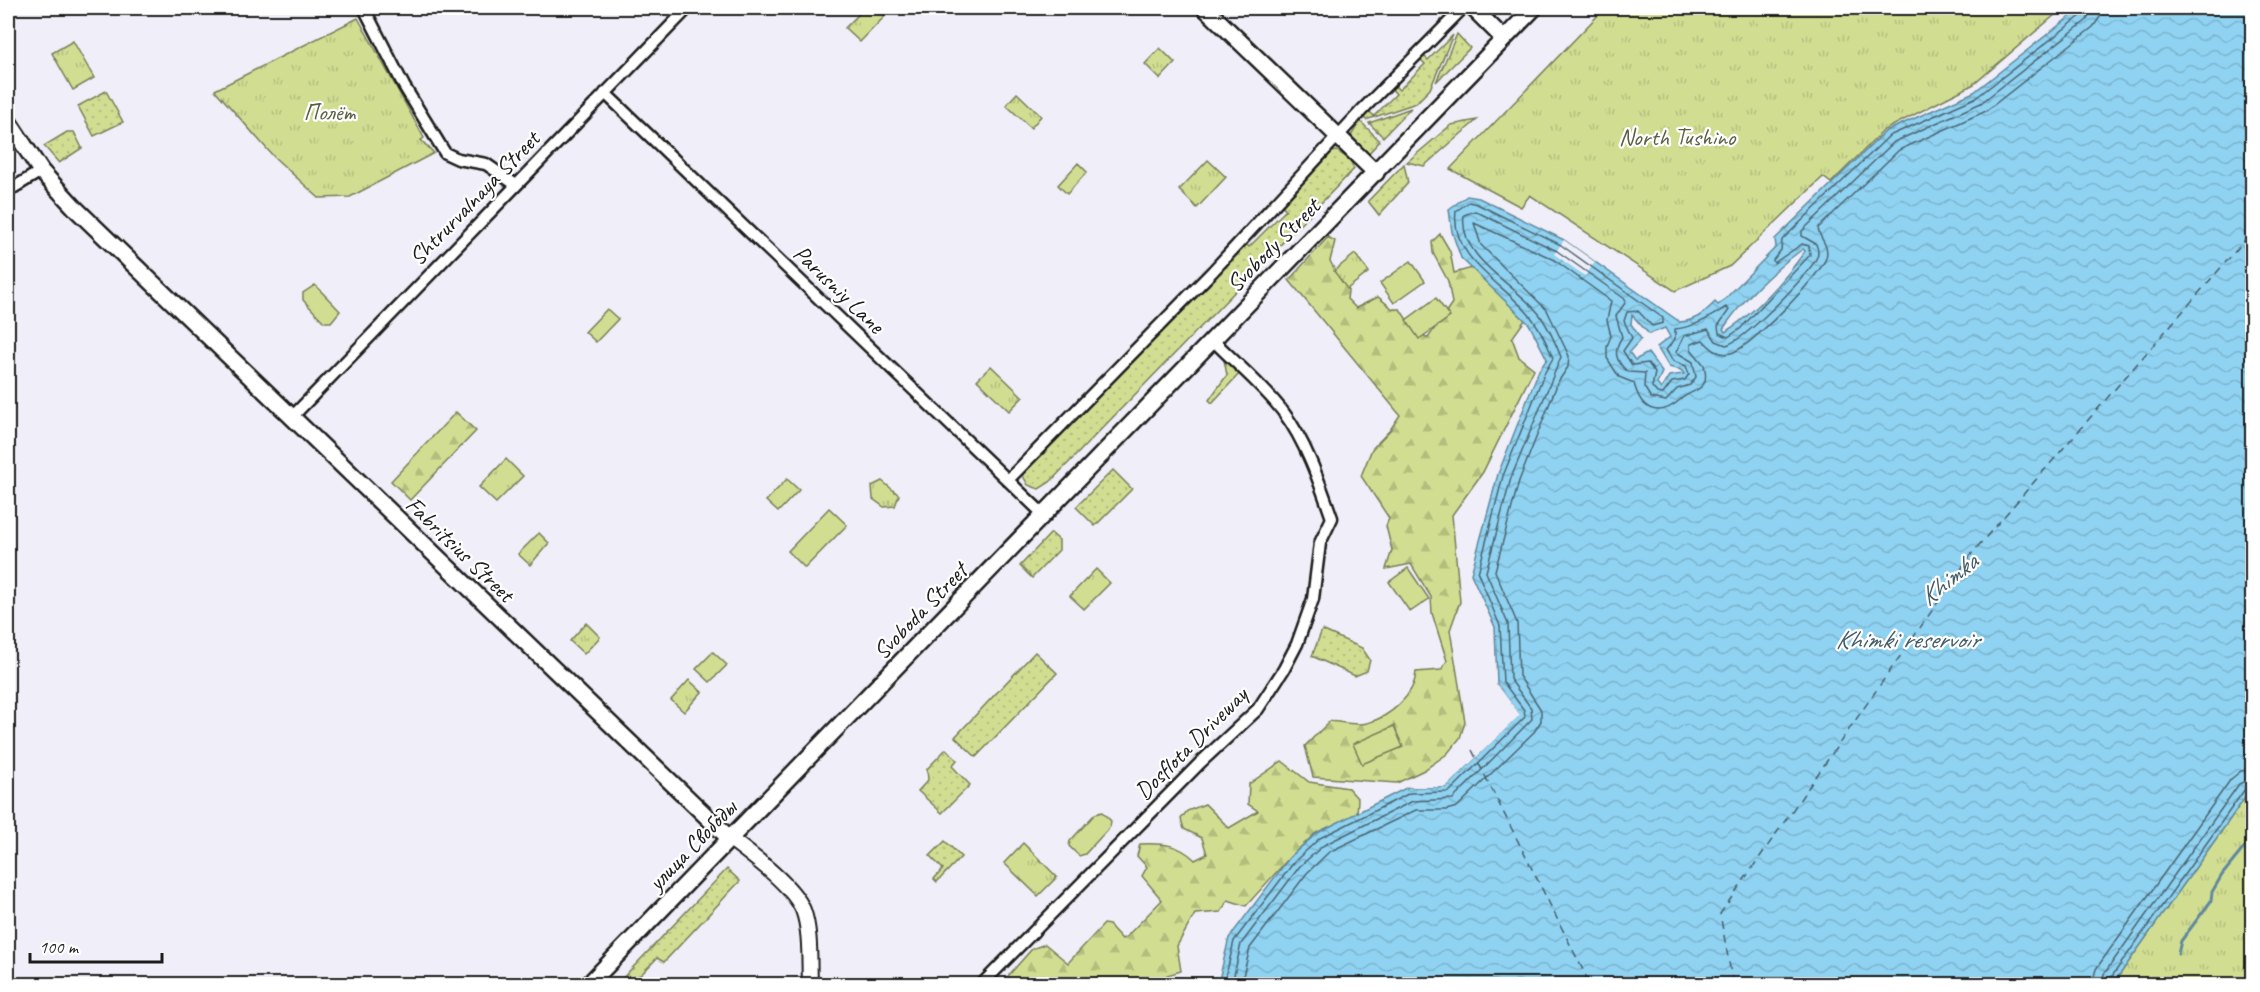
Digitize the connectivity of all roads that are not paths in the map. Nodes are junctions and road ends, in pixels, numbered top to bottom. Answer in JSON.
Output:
{"nodes":[{"id":1,"x":364,"y":8,"type":"edge"},
{"id":2,"x":687,"y":8,"type":"edge"},
{"id":3,"x":1205,"y":8,"type":"edge"},
{"id":4,"x":1463,"y":8,"type":"edge"},
{"id":5,"x":1473,"y":8,"type":"edge"},
{"id":6,"x":1534,"y":8,"type":"edge"},
{"id":7,"x":1504,"y":39,"type":"junction"},
{"id":8,"x":605,"y":93,"type":"junction"},
{"id":9,"x":8,"y":121,"type":"edge"},
{"id":10,"x":1337,"y":137,"type":"junction"},
{"id":11,"x":41,"y":171,"type":"junction"},
{"id":12,"x":1376,"y":173,"type":"junction"},
{"id":13,"x":516,"y":185,"type":"junction"},
{"id":14,"x":8,"y":191,"type":"edge"},
{"id":15,"x":1212,"y":339,"type":"junction"},
{"id":16,"x":292,"y":417,"type":"junction"},
{"id":17,"x":1008,"y":480,"type":"junction"},
{"id":18,"x":1044,"y":515,"type":"junction"},
{"id":19,"x":729,"y":838,"type":"junction"},
{"id":20,"x":589,"y":984,"type":"edge"},
{"id":21,"x":810,"y":984,"type":"edge"},
{"id":22,"x":982,"y":984,"type":"edge"}],
"edges":[{"from":1,"to":13,"type":"street"},
{"from":2,"to":8,"type":"street","name":"Shtrurvalnaya Street"},
{"from":3,"to":10,"type":"main road"},
{"from":4,"to":10,"type":"street","name":"Svobody Street"},
{"from":5,"to":7,"type":"main road"},
{"from":6,"to":7,"type":"main road","name":"Svobody Street"},
{"from":7,"to":12,"type":"main road","name":"Svobody Street"},
{"from":8,"to":13,"type":"street","name":"Shtrurvalnaya Street"},
{"from":8,"to":17,"type":"street","name":"Parusniy Lane"},
{"from":9,"to":11,"type":"main road"},
{"from":10,"to":12,"type":"main road"},
{"from":10,"to":17,"type":"street","name":"Svobody Street"},
{"from":11,"to":14,"type":"street"},
{"from":11,"to":16,"type":"main road","name":"Fabritsius Street"},
{"from":12,"to":15,"type":"main road","name":"Svobody Street"},
{"from":13,"to":16,"type":"street","name":"Shtrurvalnaya Street"},
{"from":15,"to":18,"type":"main road","name":"Svobody Street"},
{"from":15,"to":22,"type":"street","name":"Dosflota Driveway"},
{"from":16,"to":19,"type":"main road","name":"Fabritsius Street"},
{"from":17,"to":18,"type":"street","name":"Parusniy Lane"},
{"from":18,"to":19,"type":"main road","name":"улица Свободы"},
{"from":19,"to":20,"type":"main road","name":"улица Свободы"},
{"from":19,"to":21,"type":"street"}]}
